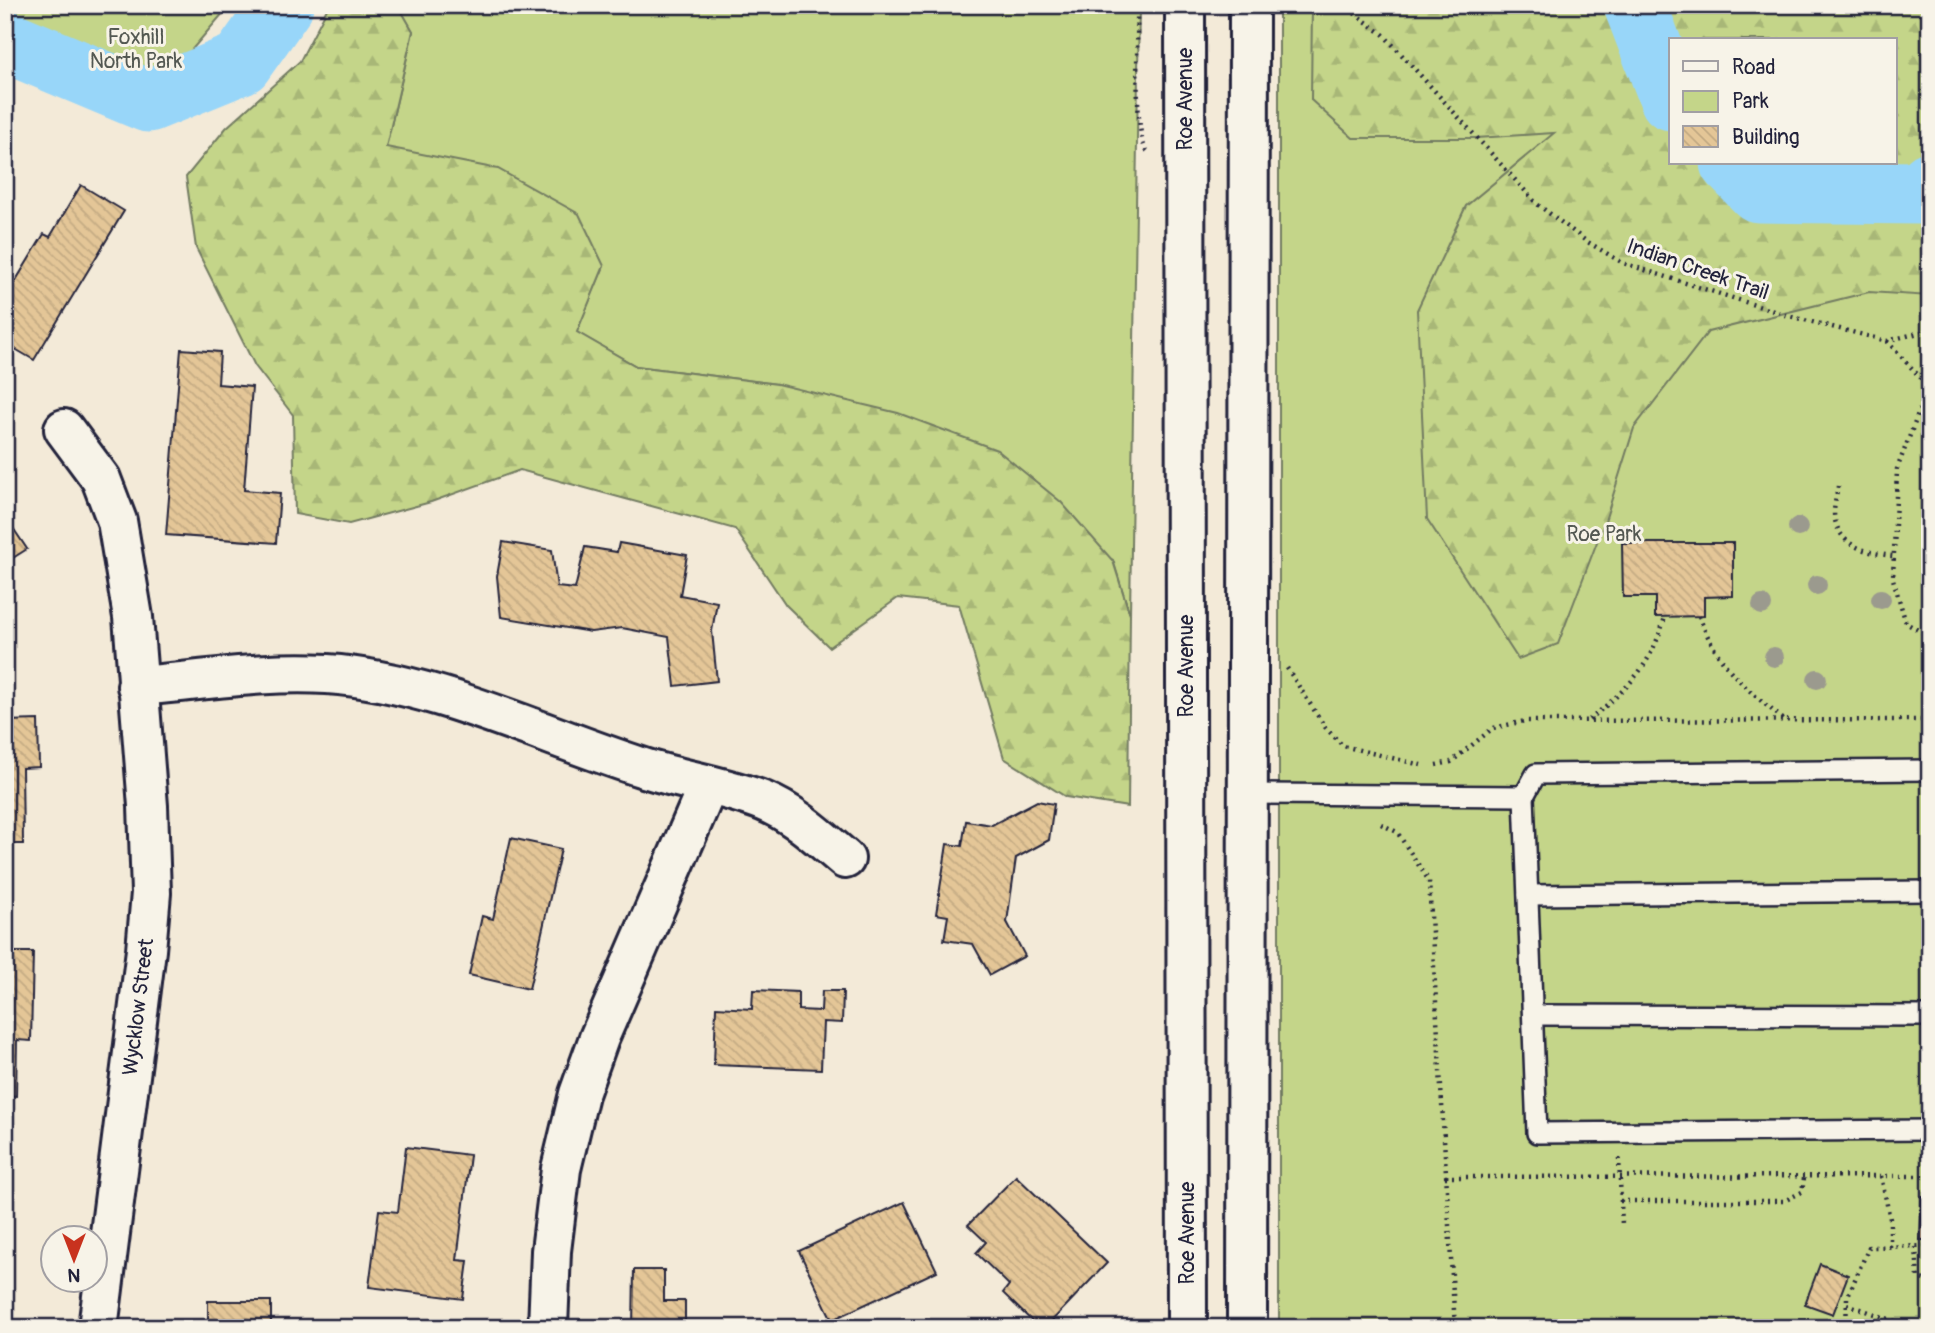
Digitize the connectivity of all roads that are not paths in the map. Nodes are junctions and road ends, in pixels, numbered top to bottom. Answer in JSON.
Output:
{"nodes":[{"id":1,"x":1185,"y":17,"type":"edge"},
{"id":2,"x":1249,"y":19,"type":"edge"},
{"id":3,"x":64,"y":429,"type":"dead end"},
{"id":4,"x":137,"y":686,"type":"junction"},
{"id":5,"x":1930,"y":770,"type":"edge"},
{"id":6,"x":1186,"y":779,"type":"junction"},
{"id":7,"x":708,"y":786,"type":"junction"},
{"id":8,"x":1247,"y":794,"type":"junction"},
{"id":9,"x":1524,"y":796,"type":"junction"},
{"id":10,"x":845,"y":859,"type":"dead end"},
{"id":11,"x":1930,"y":891,"type":"edge"},
{"id":12,"x":1528,"y":895,"type":"junction"},
{"id":13,"x":1534,"y":1015,"type":"junction"},
{"id":14,"x":1930,"y":1016,"type":"edge"},
{"id":15,"x":1930,"y":1130,"type":"edge"},
{"id":16,"x":98,"y":1328,"type":"edge"},
{"id":17,"x":548,"y":1328,"type":"edge"},
{"id":18,"x":1187,"y":1328,"type":"edge"},
{"id":19,"x":1247,"y":1328,"type":"edge"}],
"edges":[{"from":1,"to":6,"type":"main road","name":"Roe Avenue"},
{"from":2,"to":8,"type":"main road"},
{"from":3,"to":4,"type":"main road","name":"Wycklow Street"},
{"from":4,"to":7,"type":"main road"},
{"from":4,"to":16,"type":"main road","name":"Wycklow Street"},
{"from":5,"to":9,"type":"lane"},
{"from":6,"to":8,"type":"main road"},
{"from":6,"to":18,"type":"main road","name":"Roe Avenue"},
{"from":7,"to":10,"type":"main road"},
{"from":7,"to":17,"type":"main road"},
{"from":8,"to":9,"type":"lane"},
{"from":8,"to":19,"type":"main road"},
{"from":9,"to":12,"type":"lane"},
{"from":11,"to":12,"type":"lane"},
{"from":12,"to":13,"type":"lane"},
{"from":13,"to":14,"type":"lane"},
{"from":13,"to":15,"type":"lane"}]}
